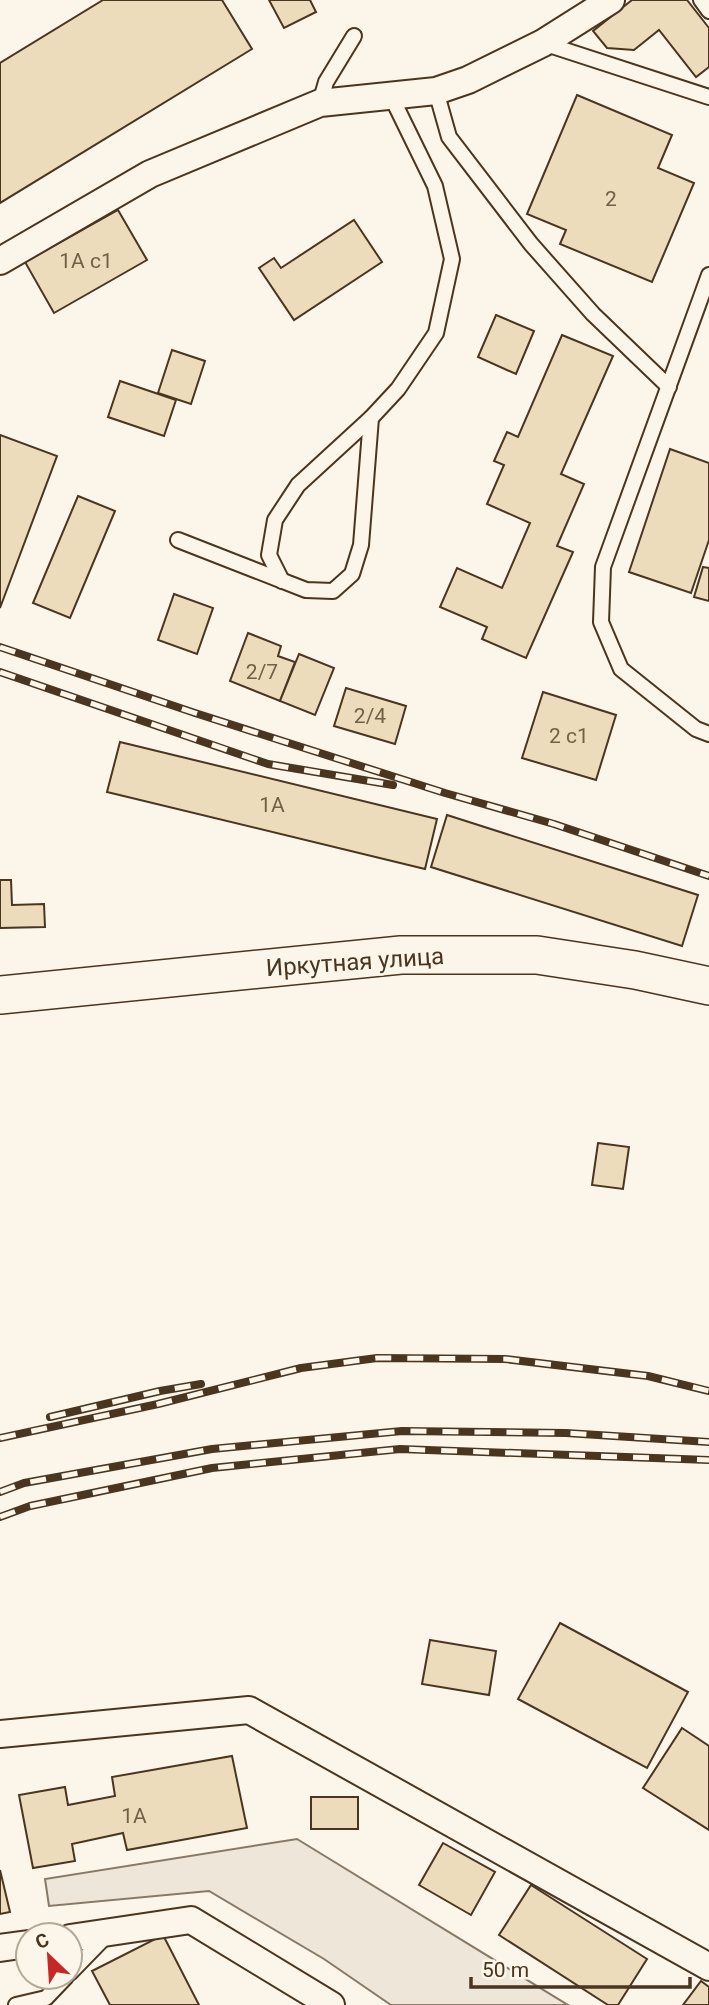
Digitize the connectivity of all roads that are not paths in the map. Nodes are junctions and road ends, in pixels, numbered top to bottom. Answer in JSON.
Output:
{"nodes":[{"id":1,"x":611,"y":0,"type":"edge"},
{"id":2,"x":701,"y":0,"type":"edge"},
{"id":3,"x":709,"y":11,"type":"edge"},
{"id":4,"x":354,"y":36,"type":"dead end"},
{"id":5,"x":544,"y":43,"type":"junction"},
{"id":6,"x":436,"y":92,"type":"junction"},
{"id":7,"x":391,"y":96,"type":"junction"},
{"id":8,"x":709,"y":97,"type":"edge"},
{"id":9,"x":320,"y":103,"type":"junction"},
{"id":10,"x":0,"y":261,"type":"edge"},
{"id":11,"x":709,"y":275,"type":"edge"},
{"id":12,"x":668,"y":387,"type":"junction"},
{"id":13,"x":371,"y":418,"type":"junction"},
{"id":14,"x":178,"y":540,"type":"dead end"},
{"id":15,"x":282,"y":581,"type":"junction"},
{"id":16,"x":709,"y":734,"type":"edge"},
{"id":17,"x":709,"y":986,"type":"edge"},
{"id":18,"x":0,"y":995,"type":"edge"},
{"id":19,"x":0,"y":1734,"type":"edge"},
{"id":20,"x":111,"y":1932,"type":"junction"},
{"id":21,"x":84,"y":1936,"type":"edge"},
{"id":22,"x":84,"y":1959,"type":"edge"},
{"id":23,"x":709,"y":1967,"type":"edge"},
{"id":24,"x":53,"y":1991,"type":"edge"},
{"id":25,"x":16,"y":2005,"type":"edge"},
{"id":26,"x":331,"y":2005,"type":"edge"}],
"edges":[{"from":1,"to":5,"type":"street"},
{"from":2,"to":3,"type":"lane"},
{"from":4,"to":9,"type":"lane"},
{"from":5,"to":6,"type":"street"},
{"from":5,"to":8,"type":"lane"},
{"from":6,"to":7,"type":"street"},
{"from":6,"to":12,"type":"lane"},
{"from":7,"to":9,"type":"street"},
{"from":7,"to":13,"type":"lane"},
{"from":9,"to":10,"type":"street"},
{"from":11,"to":12,"type":"lane"},
{"from":12,"to":16,"type":"lane"},
{"from":13,"to":15,"type":"lane"},
{"from":13,"to":15,"type":"lane"},
{"from":14,"to":15,"type":"lane"},
{"from":17,"to":18,"type":"main road","name":"Иркутная улица"},
{"from":19,"to":23,"type":"street"},
{"from":20,"to":21,"type":"street"},
{"from":20,"to":22,"type":"lane"},
{"from":20,"to":26,"type":"street"},
{"from":24,"to":25,"type":"lane"}]}
